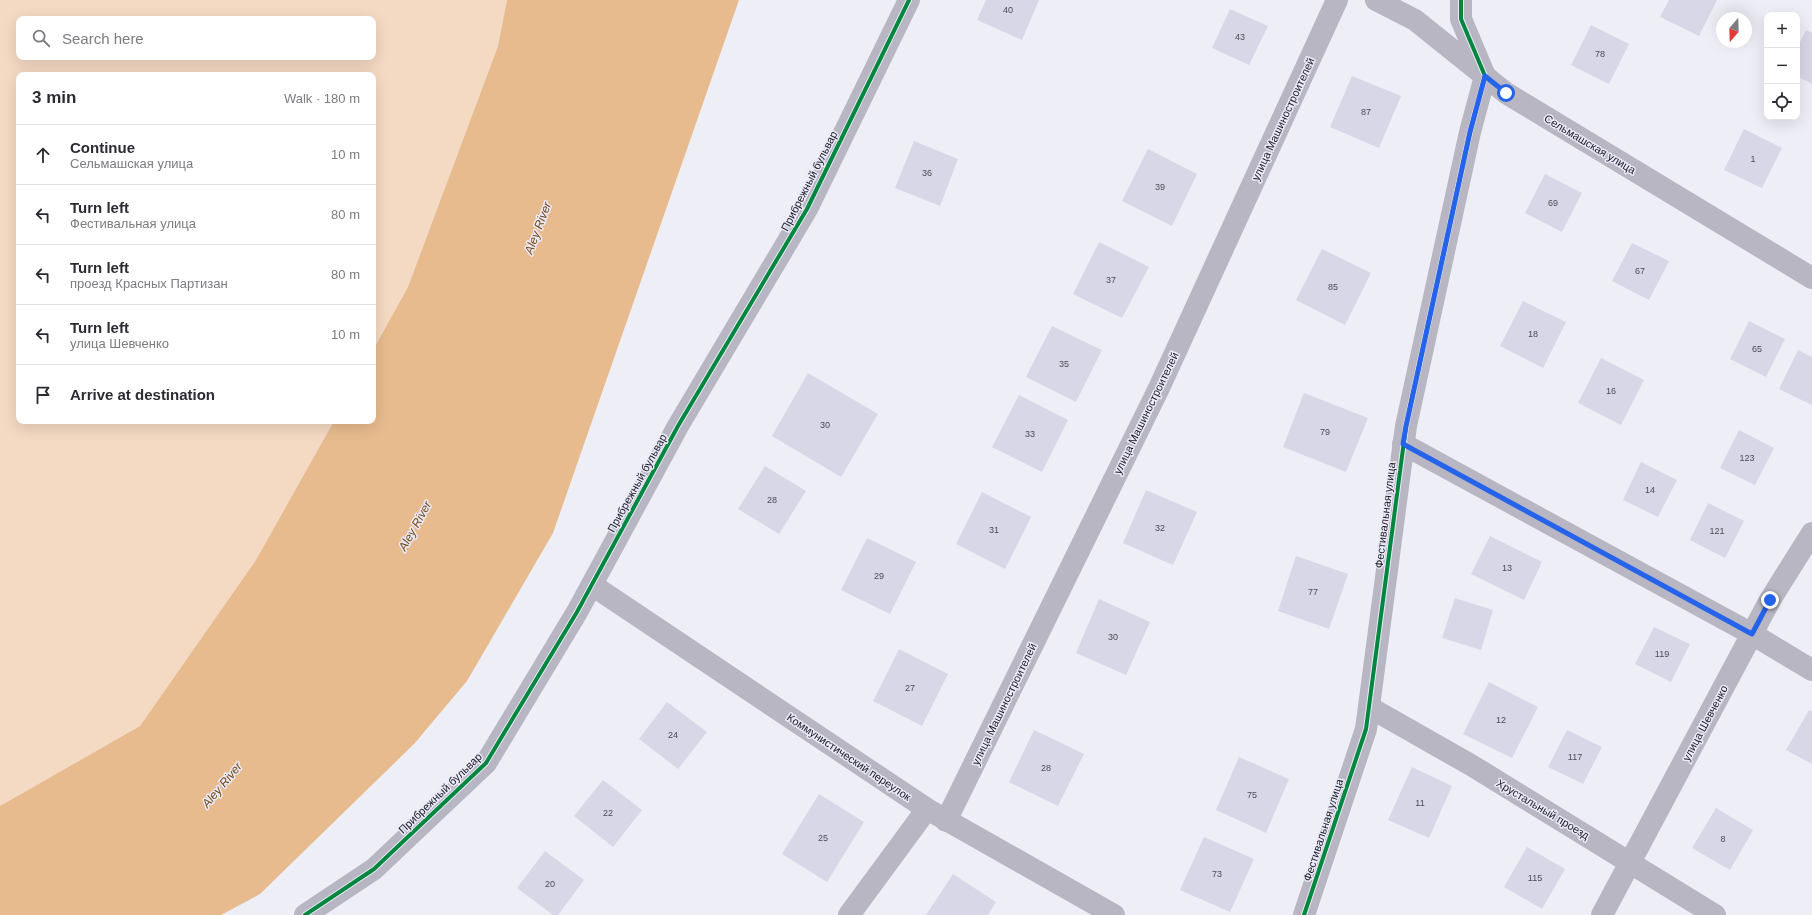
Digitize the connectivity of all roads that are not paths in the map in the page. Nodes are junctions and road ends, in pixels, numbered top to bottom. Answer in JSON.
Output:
{"nodes":[{"id":1,"x":909,"y":0,"type":"edge"},
{"id":2,"x":1337,"y":0,"type":"edge"},
{"id":3,"x":1376,"y":0,"type":"edge"},
{"id":4,"x":1461,"y":0,"type":"edge"},
{"id":5,"x":1485,"y":76,"type":"junction"},
{"id":6,"x":1811,"y":274,"type":"edge"},
{"id":7,"x":1403,"y":444,"type":"junction"},
{"id":8,"x":1812,"y":533,"type":"edge"},
{"id":9,"x":592,"y":585,"type":"junction"},
{"id":10,"x":1752,"y":634,"type":"junction"},
{"id":11,"x":1812,"y":670,"type":"edge"},
{"id":12,"x":1369,"y":707,"type":"junction"},
{"id":13,"x":927,"y":809,"type":"junction"},
{"id":14,"x":946,"y":821,"type":"junction"},
{"id":15,"x":1631,"y":862,"type":"junction"},
{"id":16,"x":305,"y":915,"type":"edge"},
{"id":17,"x":849,"y":915,"type":"edge"},
{"id":18,"x":1114,"y":915,"type":"edge"},
{"id":19,"x":1304,"y":915,"type":"edge"},
{"id":20,"x":1602,"y":915,"type":"edge"},
{"id":21,"x":1715,"y":915,"type":"edge"}],
"edges":[{"from":1,"to":9,"type":"street","name":"Прибрежный бульвар"},
{"from":2,"to":14,"type":"street","name":"улица Машиностроителей"},
{"from":3,"to":5,"type":"street","name":"Сельмашская улица"},
{"from":4,"to":5,"type":"street"},
{"from":5,"to":6,"type":"street","name":"Сельмашская улица"},
{"from":5,"to":7,"type":"street","name":"Фестивальная улица"},
{"from":7,"to":10,"type":"street"},
{"from":7,"to":12,"type":"street","name":"Фестивальная улица"},
{"from":8,"to":10,"type":"street","name":"улица Шевченко"},
{"from":9,"to":13,"type":"street","name":"Коммунистический переулок"},
{"from":9,"to":16,"type":"street","name":"Прибрежный бульвар"},
{"from":10,"to":11,"type":"street"},
{"from":10,"to":15,"type":"street","name":"улица Шевченко"},
{"from":12,"to":15,"type":"street","name":"Хрустальный проезд"},
{"from":12,"to":19,"type":"street","name":"Фестивальная улица"},
{"from":13,"to":14,"type":"street","name":"Коммунистический переулок"},
{"from":13,"to":17,"type":"street"},
{"from":14,"to":18,"type":"street","name":"Коммунистический переулок"},
{"from":15,"to":20,"type":"street","name":"улица Шевченко"},
{"from":15,"to":21,"type":"street","name":"Хрустальный проезд"}]}
